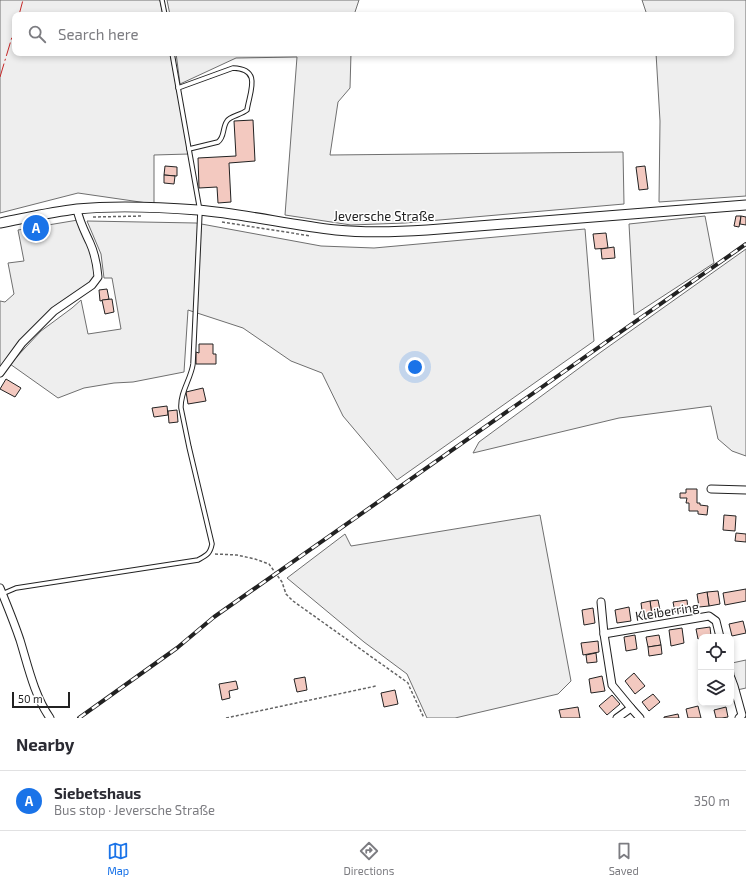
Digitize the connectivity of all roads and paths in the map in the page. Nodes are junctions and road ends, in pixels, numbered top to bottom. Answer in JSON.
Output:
{"nodes":[{"id":1,"x":162,"y":0,"type":"edge"},
{"id":2,"x":164,"y":12,"type":"edge"},
{"id":3,"x":173,"y":56,"type":"edge"},
{"id":4,"x":178,"y":88,"type":"junction"},
{"id":5,"x":189,"y":149,"type":"junction"},
{"id":6,"x":746,"y":205,"type":"edge"},
{"id":7,"x":77,"y":209,"type":"junction"},
{"id":8,"x":200,"y":211,"type":"junction"},
{"id":9,"x":0,"y":223,"type":"edge"},
{"id":10,"x":0,"y":373,"type":"edge"},
{"id":11,"x":711,"y":489,"type":"dead end"},
{"id":12,"x":746,"y":490,"type":"edge"},
{"id":13,"x":209,"y":553,"type":"junction"},
{"id":14,"x":1,"y":591,"type":"edge"},
{"id":15,"x":600,"y":602,"type":"dead end"},
{"id":16,"x":604,"y":634,"type":"junction"},
{"id":17,"x":719,"y":634,"type":"edge"},
{"id":18,"x":376,"y":686,"type":"dead end"},
{"id":19,"x":734,"y":686,"type":"edge"},
{"id":20,"x":631,"y":708,"type":"junction"},
{"id":21,"x":50,"y":718,"type":"edge"},
{"id":22,"x":226,"y":718,"type":"edge"},
{"id":23,"x":424,"y":718,"type":"edge"},
{"id":24,"x":617,"y":718,"type":"edge"},
{"id":25,"x":640,"y":718,"type":"edge"},
{"id":26,"x":739,"y":718,"type":"edge"}],
"edges":[{"from":1,"to":2,"type":"lane"},
{"from":3,"to":4,"type":"lane"},
{"from":4,"to":5,"type":"lane"},
{"from":4,"to":5,"type":"lane"},
{"from":5,"to":8,"type":"lane"},
{"from":6,"to":8,"type":"street","name":"Jeversche Straße"},
{"from":7,"to":8,"type":"street","name":"Jeversche Straße"},
{"from":7,"to":9,"type":"street","name":"Jeversche Straße"},
{"from":7,"to":10,"type":"street"},
{"from":8,"to":13,"type":"lane"},
{"from":11,"to":12,"type":"street"},
{"from":13,"to":14,"type":"lane"},
{"from":13,"to":23,"type":"path"},
{"from":14,"to":21,"type":"street"},
{"from":15,"to":16,"type":"street"},
{"from":16,"to":17,"type":"street","name":"Kleiberring"},
{"from":16,"to":20,"type":"street"},
{"from":18,"to":22,"type":"path"},
{"from":19,"to":26,"type":"street"},
{"from":20,"to":24,"type":"street"},
{"from":20,"to":25,"type":"street"}]}
